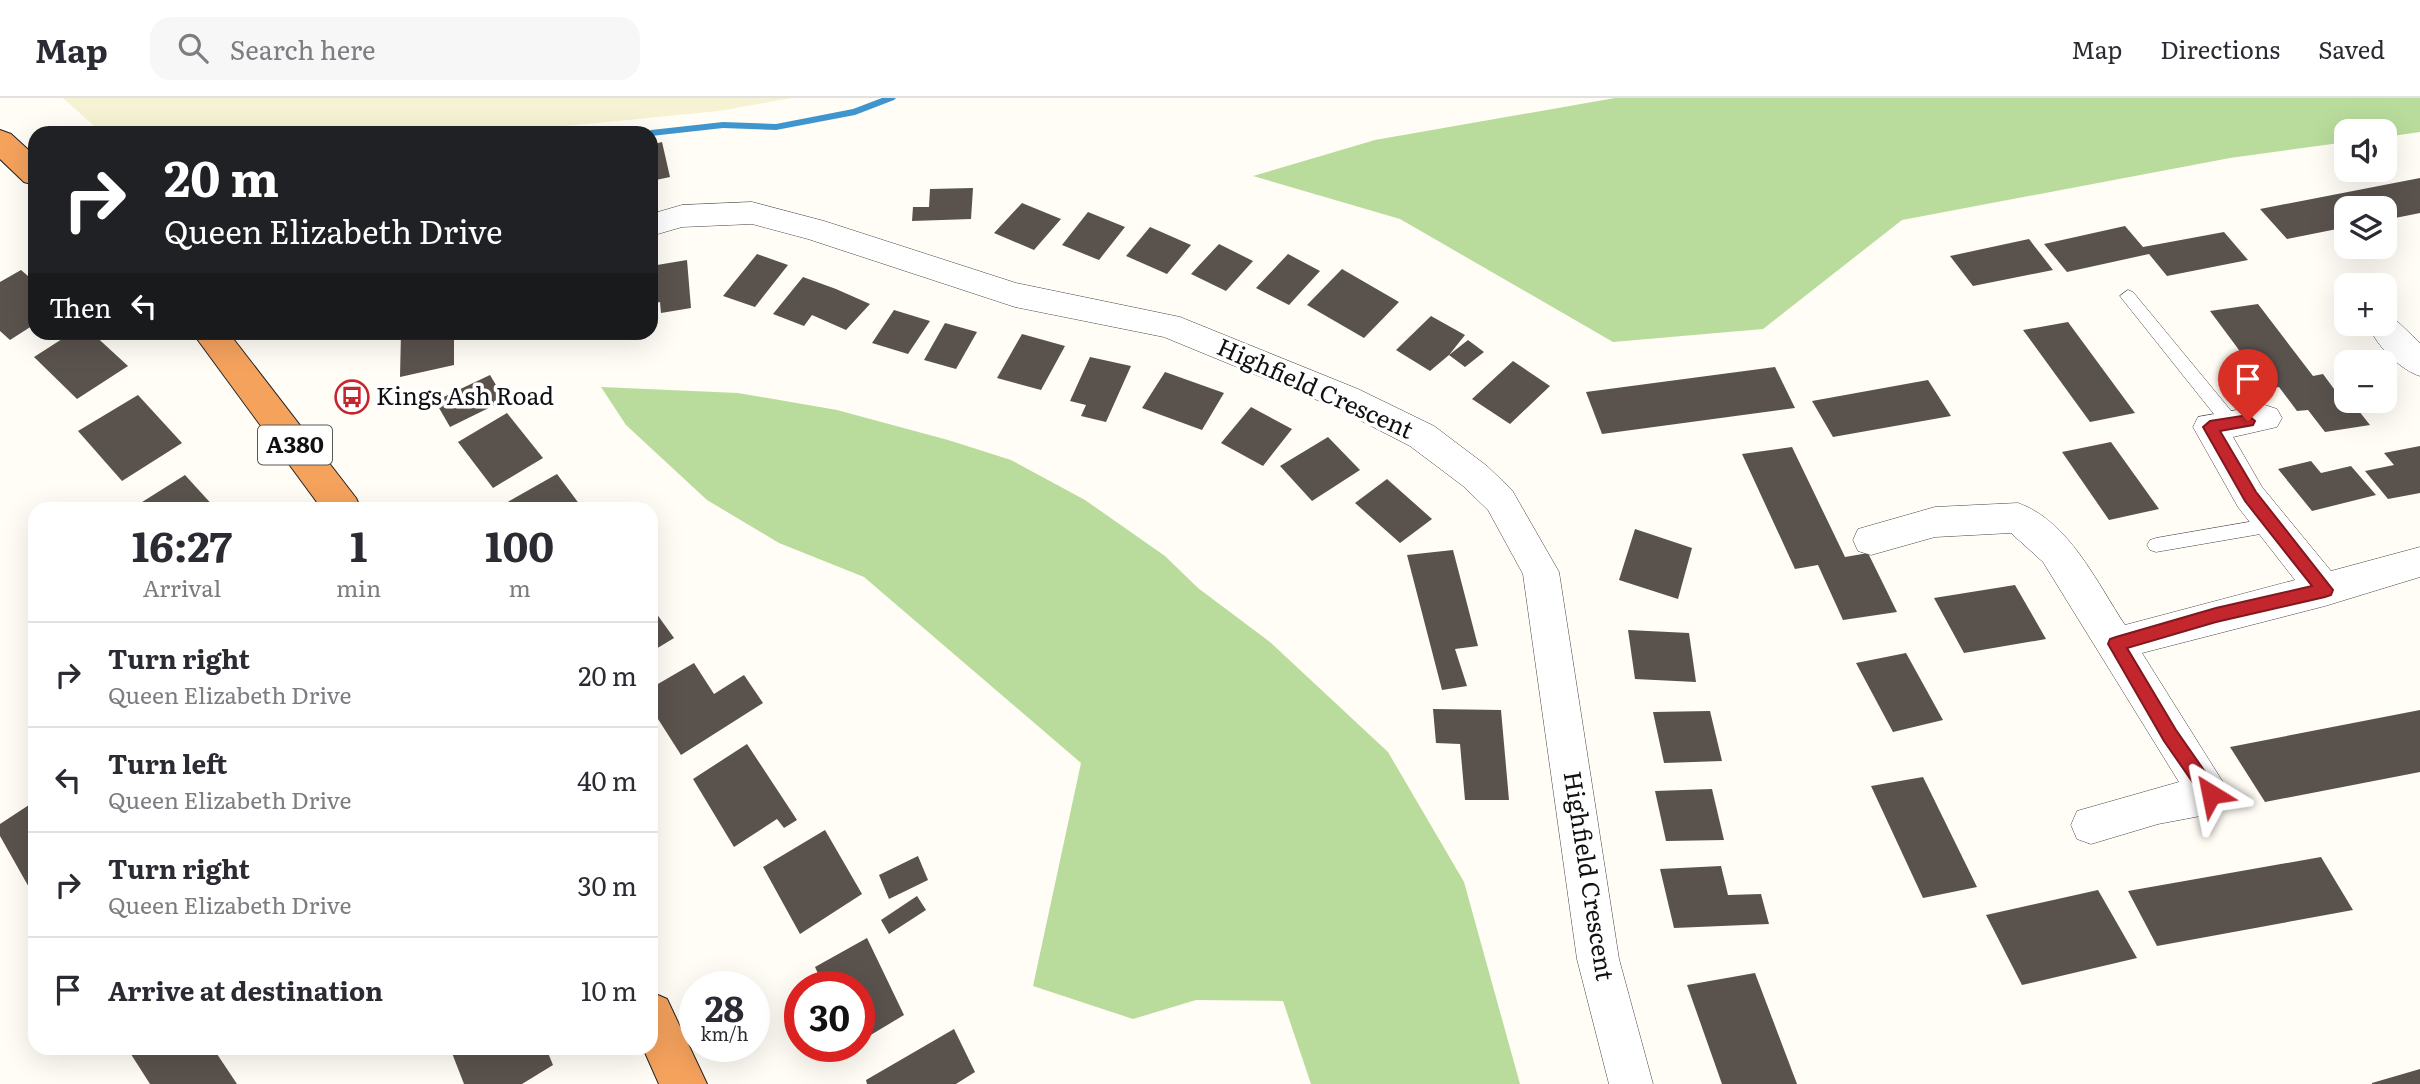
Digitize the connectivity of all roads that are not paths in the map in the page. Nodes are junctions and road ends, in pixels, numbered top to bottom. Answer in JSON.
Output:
{"nodes":[{"id":1,"x":0,"y":141,"type":"edge"},
{"id":2,"x":28,"y":167,"type":"edge"},
{"id":3,"x":658,"y":223,"type":"edge"},
{"id":4,"x":2128,"y":296,"type":"dead end"},
{"id":5,"x":2392,"y":336,"type":"edge"},
{"id":6,"x":215,"y":340,"type":"edge"},
{"id":7,"x":2420,"y":363,"type":"edge"},
{"id":8,"x":2265,"y":418,"type":"dead end"},
{"id":9,"x":2231,"y":423,"type":"junction"},
{"id":10,"x":338,"y":502,"type":"edge"},
{"id":11,"x":2272,"y":525,"type":"junction"},
{"id":12,"x":1871,"y":540,"type":"dead end"},
{"id":13,"x":2156,"y":545,"type":"dead end"},
{"id":14,"x":2420,"y":562,"type":"edge"},
{"id":15,"x":2325,"y":590,"type":"junction"},
{"id":16,"x":2116,"y":644,"type":"junction"},
{"id":17,"x":2091,"y":825,"type":"dead end"},
{"id":18,"x":658,"y":1029,"type":"edge"},
{"id":19,"x":683,"y":1084,"type":"edge"},
{"id":20,"x":1630,"y":1084,"type":"edge"}],
"edges":[{"from":1,"to":2,"type":"highway"},
{"from":3,"to":20,"type":"street","name":"Highfield Crescent"},
{"from":4,"to":9,"type":"lane"},
{"from":5,"to":7,"type":"street"},
{"from":6,"to":10,"type":"highway","number":"A380"},
{"from":8,"to":9,"type":"street"},
{"from":9,"to":11,"type":"street"},
{"from":11,"to":13,"type":"lane"},
{"from":11,"to":15,"type":"street"},
{"from":12,"to":16,"type":"street"},
{"from":14,"to":15,"type":"street"},
{"from":15,"to":16,"type":"street"},
{"from":16,"to":17,"type":"street"},
{"from":18,"to":19,"type":"highway"}]}
